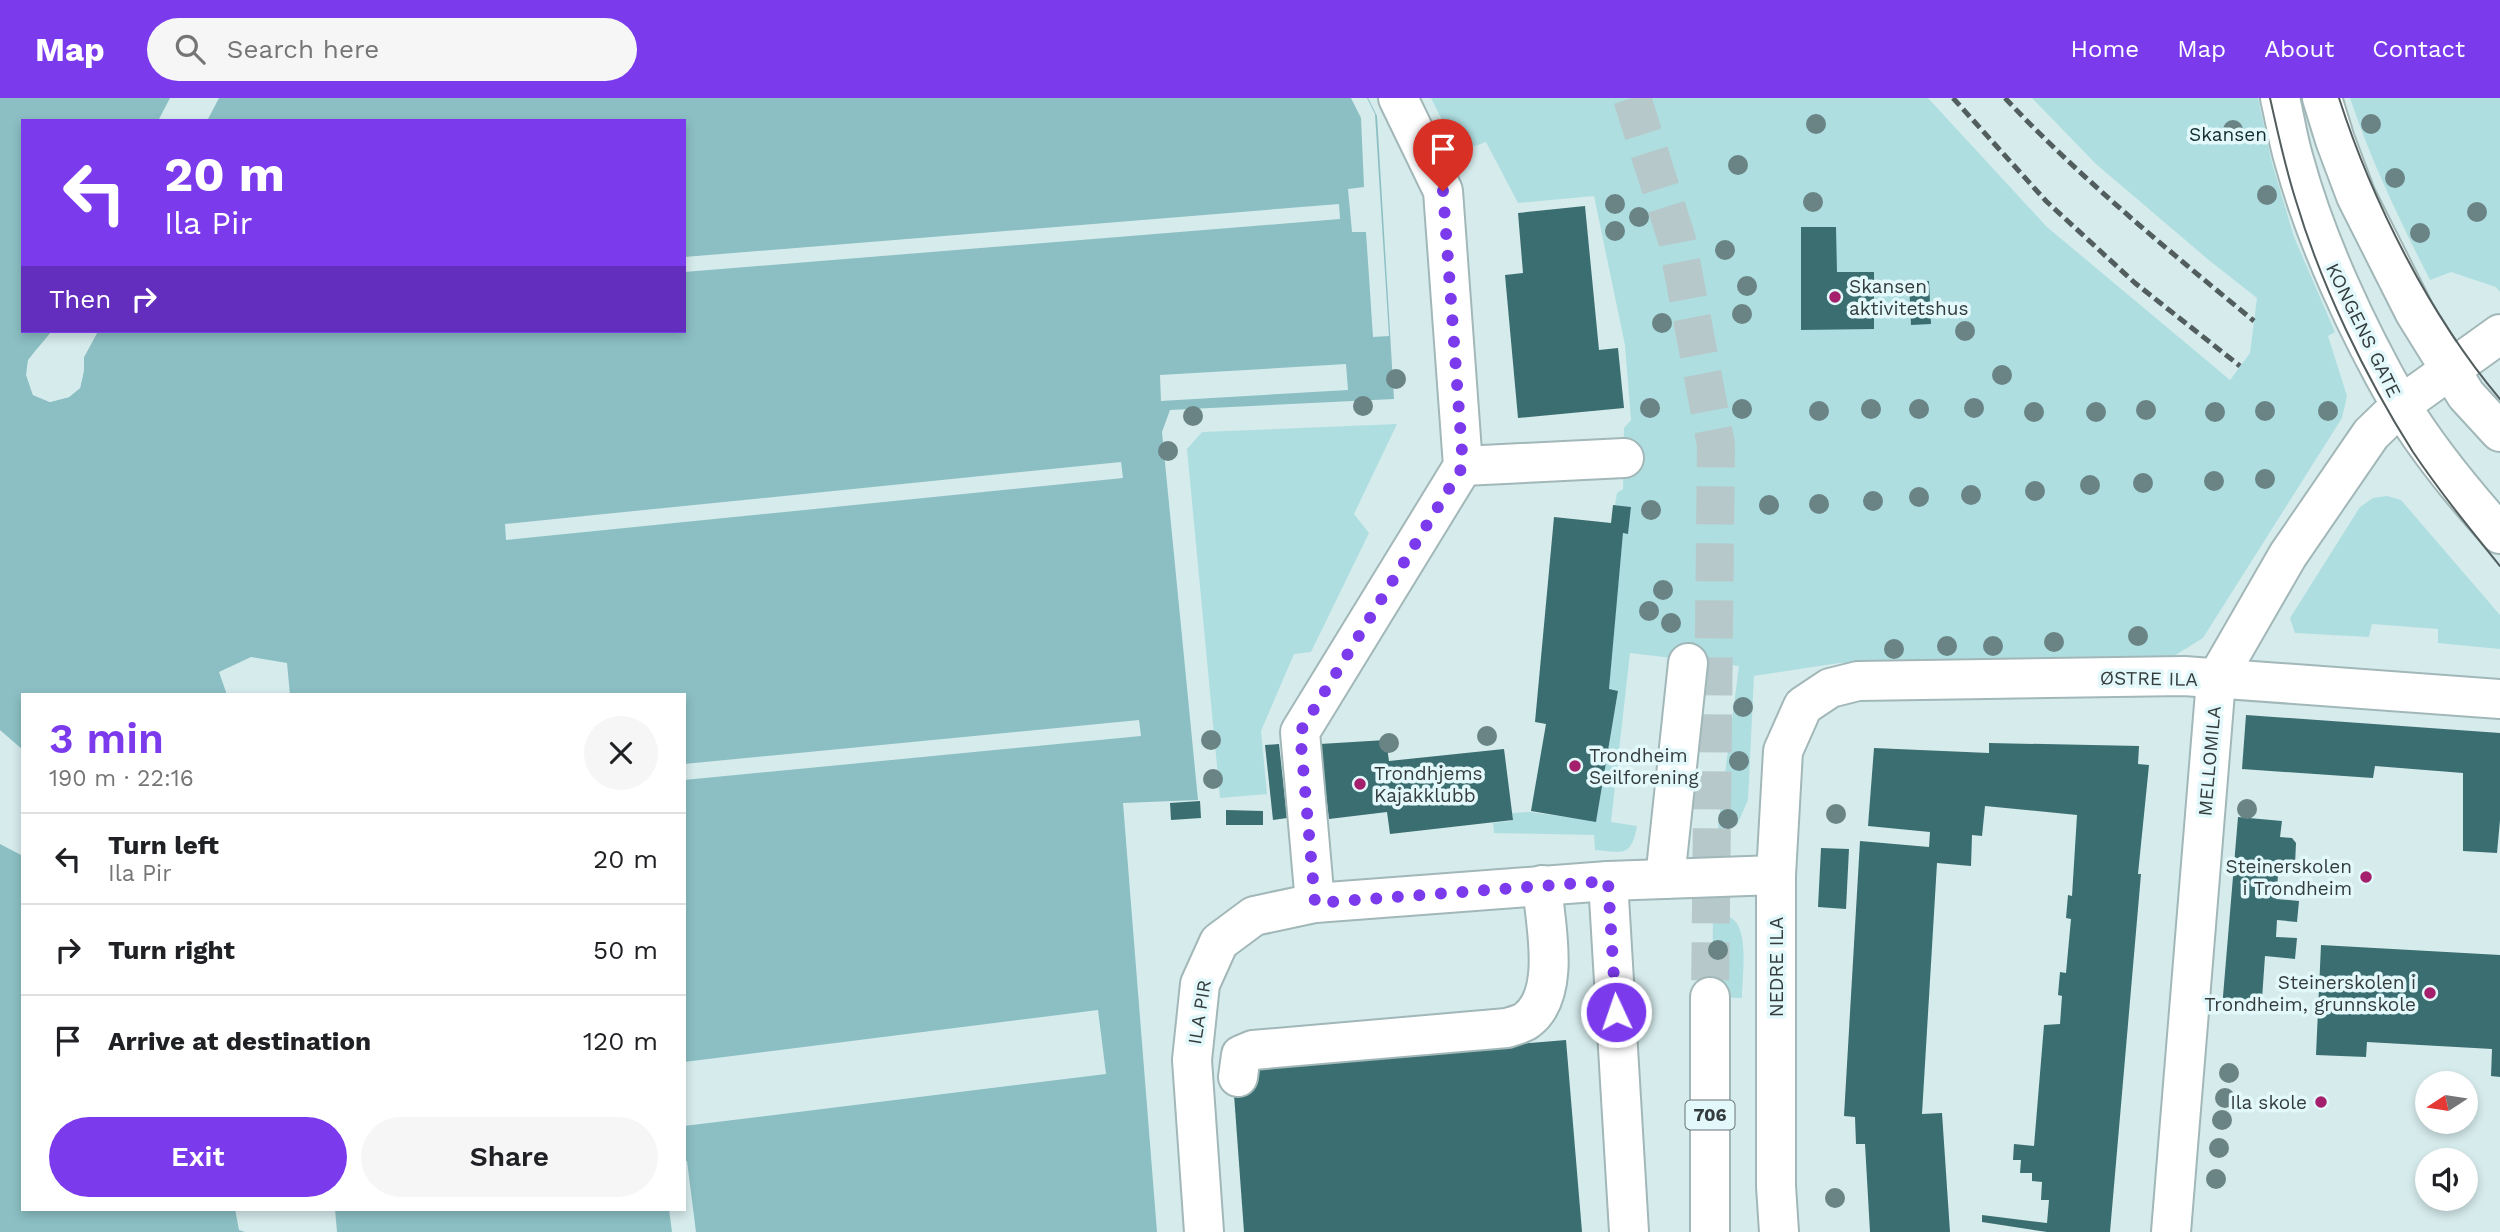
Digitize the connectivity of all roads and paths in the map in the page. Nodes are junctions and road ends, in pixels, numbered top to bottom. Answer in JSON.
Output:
{"nodes":[{"id":1,"x":1398,"y":98,"type":"edge"},
{"id":2,"x":2280,"y":98,"type":"edge"},
{"id":3,"x":2322,"y":98,"type":"edge"},
{"id":4,"x":2500,"y":334,"type":"edge"},
{"id":5,"x":2449,"y":370,"type":"junction"},
{"id":6,"x":2401,"y":405,"type":"junction"},
{"id":7,"x":2500,"y":432,"type":"edge"},
{"id":8,"x":1624,"y":458,"type":"dead end"},
{"id":9,"x":1463,"y":466,"type":"junction"},
{"id":10,"x":2500,"y":534,"type":"edge"},
{"id":11,"x":1688,"y":663,"type":"dead end"},
{"id":12,"x":2216,"y":680,"type":"junction"},
{"id":13,"x":2500,"y":699,"type":"edge"},
{"id":14,"x":1803,"y":706,"type":"joint"},
{"id":15,"x":1776,"y":875,"type":"junction"},
{"id":16,"x":1665,"y":879,"type":"junction"},
{"id":17,"x":1608,"y":881,"type":"junction"},
{"id":18,"x":1542,"y":885,"type":"junction"},
{"id":19,"x":1315,"y":903,"type":"junction"},
{"id":20,"x":1710,"y":997,"type":"tunnel mouth"},
{"id":21,"x":1238,"y":1077,"type":"dead end"},
{"id":22,"x":1204,"y":1232,"type":"edge"},
{"id":23,"x":1629,"y":1232,"type":"edge"},
{"id":24,"x":1710,"y":1232,"type":"edge"},
{"id":25,"x":1779,"y":1232,"type":"edge"},
{"id":26,"x":2171,"y":1232,"type":"edge"}],
"edges":[{"from":1,"to":9,"type":"main road"},
{"from":2,"to":6,"type":"main road","name":"KONGENS GATE"},
{"from":3,"to":5,"type":"main road"},
{"from":4,"to":5,"type":"main road","name":"MELLOMILA"},
{"from":5,"to":6,"type":"main road","name":"MELLOMILA"},
{"from":5,"to":7,"type":"main road"},
{"from":6,"to":10,"type":"main road","name":"KONGENS GATE"},
{"from":6,"to":12,"type":"main road","name":"MELLOMILA"},
{"from":8,"to":9,"type":"main road"},
{"from":9,"to":19,"type":"main road"},
{"from":11,"to":16,"type":"main road"},
{"from":12,"to":13,"type":"main road","name":"ØSTRE ILA"},
{"from":12,"to":14,"type":"main road","name":"ØSTRE ILA"},
{"from":12,"to":26,"type":"main road","name":"MELLOMILA"},
{"from":14,"to":15,"type":"main road","name":"NEDRE ILA"},
{"from":15,"to":16,"type":"main road","name":"ILA PIR"},
{"from":15,"to":25,"type":"main road","name":"NEDRE ILA"},
{"from":16,"to":17,"type":"main road","name":"ILA PIR"},
{"from":17,"to":18,"type":"main road","name":"ILA PIR"},
{"from":17,"to":23,"type":"main road"},
{"from":18,"to":19,"type":"main road","name":"ILA PIR"},
{"from":18,"to":21,"type":"main road"},
{"from":19,"to":22,"type":"main road","name":"ILA PIR"},
{"from":20,"to":24,"type":"main road","number":"706"}]}
